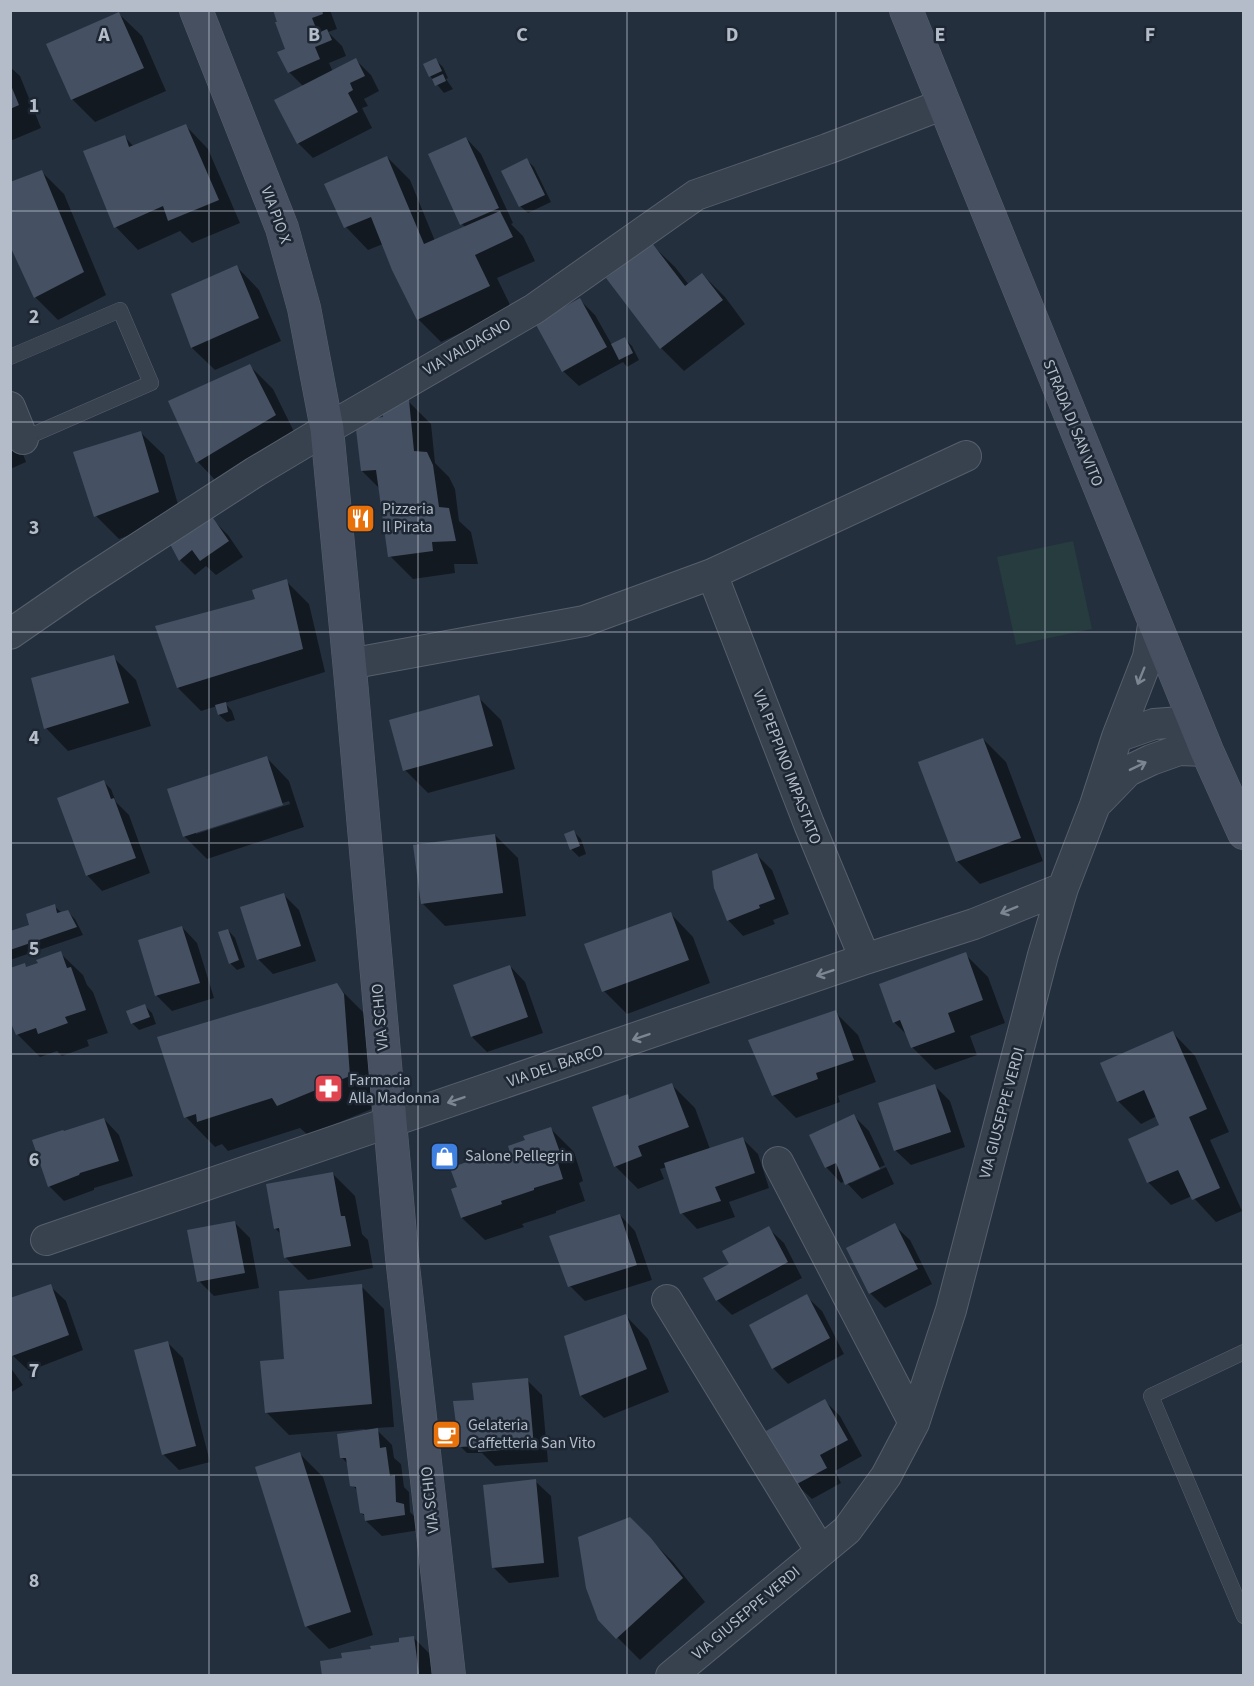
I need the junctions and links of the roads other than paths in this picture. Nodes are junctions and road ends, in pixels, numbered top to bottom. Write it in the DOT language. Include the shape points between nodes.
graph roads {
  1 [pos="196,10"];
  2 [pos="906,10"];
  3 [pos="944,104"];
  4 [pos="10,357"];
  5 [pos="10,407"];
  6 [pos="327,429"];
  7 [pos="23,439"];
  8 [pos="966,456"];
  9 [pos="712,574"];
  10 [pos="1154,619"];
  11 [pos="10,634"];
  12 [pos="349,664"];
  13 [pos="1195,721"];
  14 [pos="1117,737"];
  15 [pos="1207,751"];
  16 [pos="1095,805"];
  17 [pos="1244,834"];
  18 [pos="1064,888"];
  19 [pos="865,959"];
  20 [pos="390,1123"];
  21 [pos="777,1162"];
  22 [pos="46,1240"];
  23 [pos="667,1300"];
  24 [pos="1244,1352"];
  25 [pos="914,1423"];
  26 [pos="820,1550"];
  27 [pos="1244,1616"];
  28 [pos="449,1676"];
  29 [pos="671,1676"];
  1 -- 6 [label="street, VIA PIO X" via="282,228 304,308"];
  2 -- 3 [label="street, STRADA DI SAN VITO"];
  3 -- 6 [label="street, VIA VALDAGNO" via="696,195 534,309"];
  3 -- 10 [label="street, STRADA DI SAN VITO"];
  4 -- 7 [label="lane" via="120,310 151,382"];
  5 -- 7 [label="street"];
  6 -- 11 [label="street, VIA VALDAGNO" via="245,478"];
  6 -- 12 [label="street, VIA SCHIO"];
  8 -- 9 [label="street"];
  9 -- 12 [label="street" via="584,621"];
  9 -- 19 [label="street, VIA PEPPINO IMPASTATO"];
  10 -- 13 [label="street, STRADA DI SAN VITO"];
  10 -- 14 [label="street, VIA GIUSEPPE VERDI, one-way" via="1148,657"];
  12 -- 20 [label="street, VIA SCHIO"];
  13 -- 14 [label="street" via="1154,724"];
  13 -- 15 [label="street, STRADA DI SAN VITO"];
  14 -- 16 [label="street, VIA GIUSEPPE VERDI"];
  16 -- 15 [label="street, VIA GIUSEPPE VERDI, one-way" via="1128,771 1179,750"];
  15 -- 17 [label="street, STRADA DI SAN VITO"];
  16 -- 18 [label="street, VIA GIUSEPPE VERDI"];
  18 -- 19 [label="street, VIA DEL BARCO, one-way" via="974,924"];
  18 -- 25 [label="street, VIA GIUSEPPE VERDI" via="951,1310"];
  19 -- 20 [label="street, VIA DEL BARCO, one-way"];
  20 -- 22 [label="street, VIA DEL BARCO"];
  20 -- 28 [label="street, VIA SCHIO"];
  21 -- 25 [label="street"];
  23 -- 26 [label="street"];
  24 -- 27 [label="lane" via="1151,1396"];
  25 -- 26 [label="street, VIA GIUSEPPE VERDI" via="886,1476 847,1530"];
  26 -- 29 [label="street, VIA GIUSEPPE VERDI"];
}
